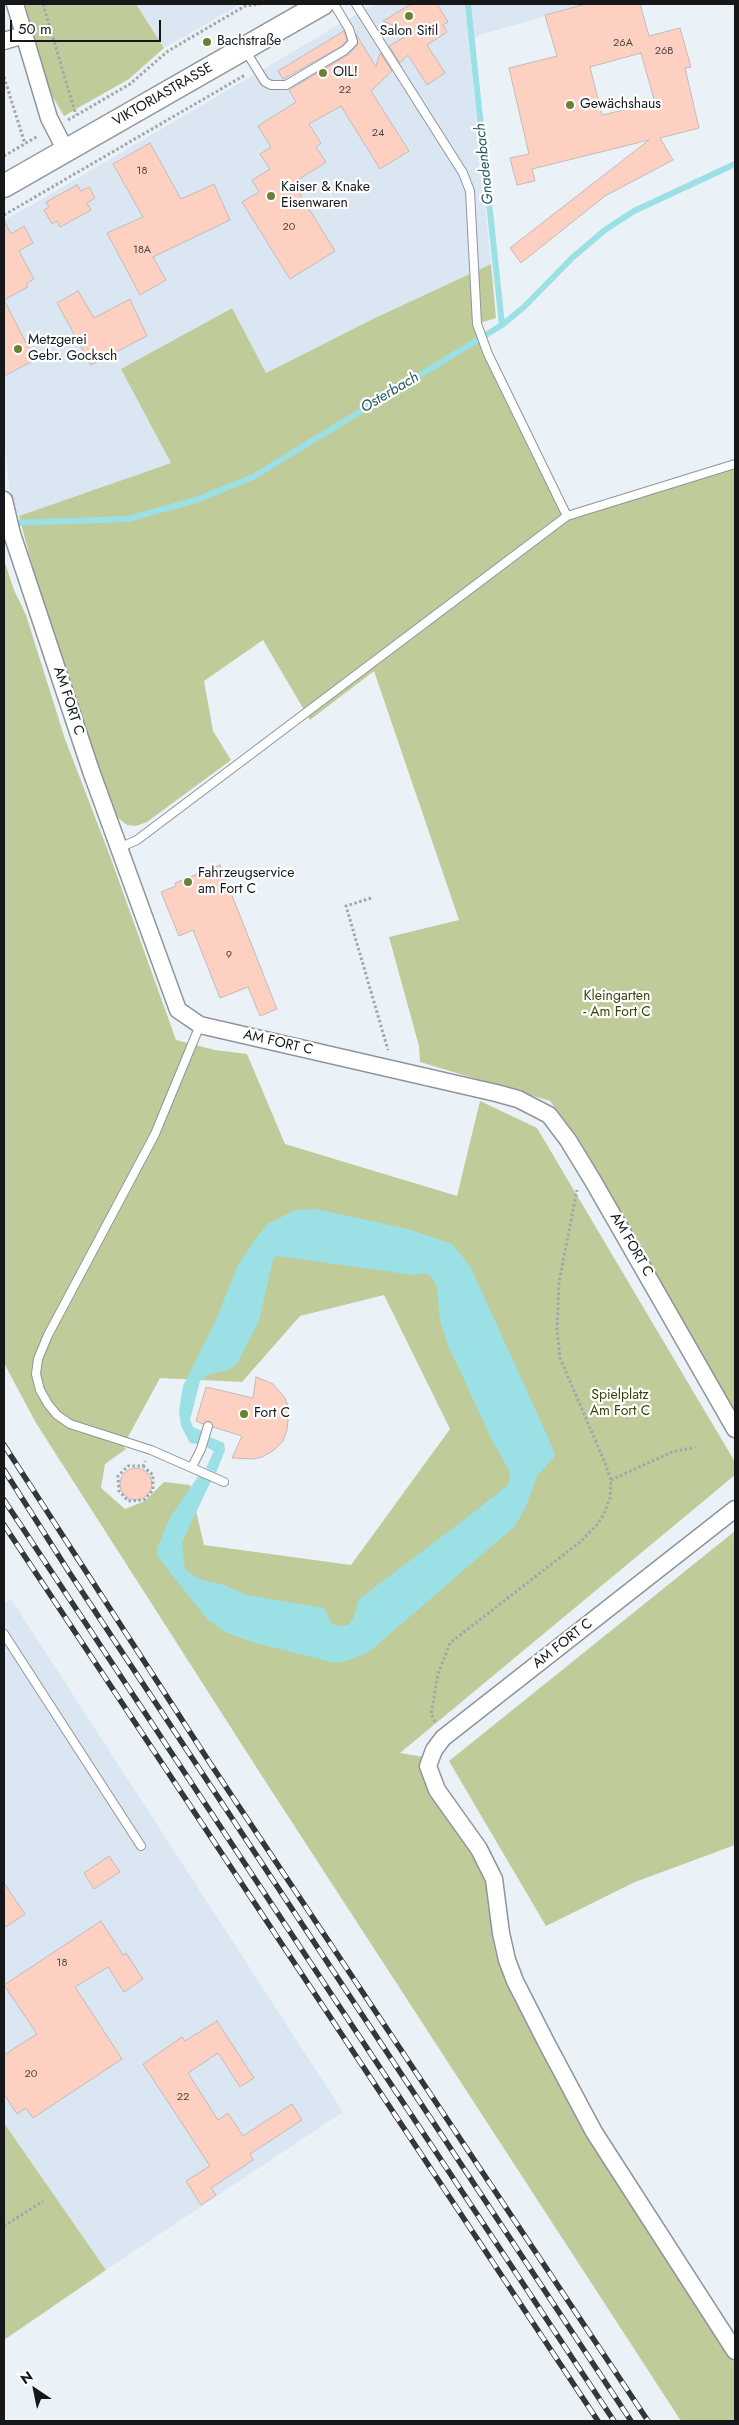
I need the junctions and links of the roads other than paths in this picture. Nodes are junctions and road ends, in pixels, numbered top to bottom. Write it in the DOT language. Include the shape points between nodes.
graph roads {
  1 [pos="15,4"];
  2 [pos="322,4"];
  3 [pos="334,4"];
  4 [pos="356,4"];
  5 [pos="24,35"];
  6 [pos="4,41"];
  7 [pos="244,49"];
  8 [pos="66,151"];
  9 [pos="4,186"];
  10 [pos="735,464"];
  11 [pos="4,500"];
  12 [pos="567,516"];
  13 [pos="119,848"];
  14 [pos="200,1025"];
  15 [pos="208,1426"];
  16 [pos="735,1429"];
  17 [pos="196,1469"];
  18 [pos="224,1482"];
  19 [pos="735,1509"];
  20 [pos="4,1634"];
  21 [pos="141,1846"];
  22 [pos="735,2351"];
  1 -- 5 [label="street"];
  2 -- 7 [label="main road, VIKTORIASTRASSE"];
  3 -- 7 [label="lane" via="354,37 351,46 286,85 266,82"];
  4 -- 12 [label="lane" via="463,173 470,191 477,324 488,354"];
  5 -- 6 [label="street"];
  5 -- 8 [label="street" via="54,128"];
  7 -- 8 [label="main road, VIKTORIASTRASSE"];
  8 -- 9 [label="main road, VIKTORIASTRASSE"];
  10 -- 12 [label="lane"];
  11 -- 13 [label="street, AM FORT C" via="12,534"];
  12 -- 13 [label="lane" via="137,840"];
  13 -- 14 [label="street, AM FORT C" via="178,1010"];
  14 -- 16 [label="street, AM FORT C" via="496,1093 536,1107 548,1115 590,1176"];
  14 -- 17 [label="lane" via="155,1134 48,1335 37,1366 40,1390 57,1416 70,1424 151,1450"];
  15 -- 17 [label="lane"];
  17 -- 18 [label="lane"];
  19 -- 22 [label="street, AM FORT C" via="443,1738 428,1766 437,1790 479,1849 494,1879 504,1949 515,1981 594,2132"];
  20 -- 21 [label="lane"];
}
